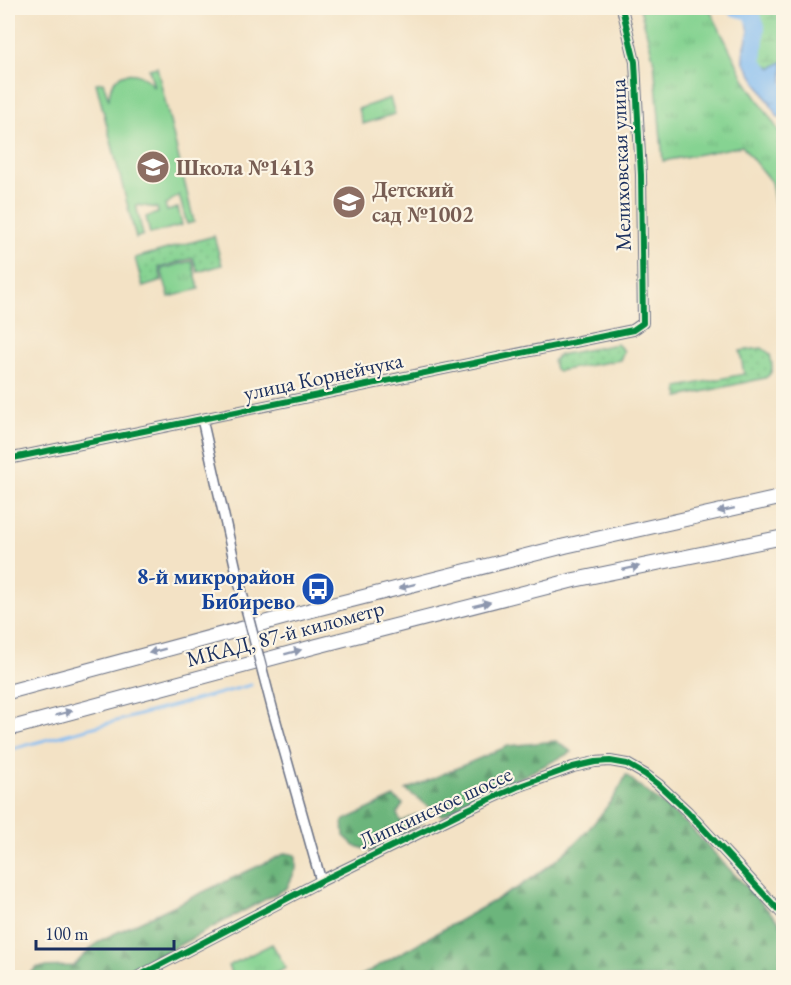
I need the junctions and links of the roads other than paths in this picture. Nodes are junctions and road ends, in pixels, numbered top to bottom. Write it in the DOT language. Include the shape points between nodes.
graph roads {
  1 [pos="622,8"];
  2 [pos="643,323"];
  3 [pos="202,419"];
  4 [pos="8,459"];
  5 [pos="783,497"];
  6 [pos="783,537"];
  7 [pos="8,692"];
  8 [pos="8,729"];
  9 [pos="321,881"];
  10 [pos="783,916"];
  11 [pos="135,978"];
  1 -- 2 [label="street, Мелиховская улица" via="635,62"];
  2 -- 3 [label="street, улица Корнейчука" via="633,330"];
  3 -- 4 [label="street, улица Корнейчука"];
  3 -- 9 [label="street, bridge" via="238,578"];
  5 -- 7 [label="highway, МКАД, 87-й километр, one-way" via="565,546"];
  8 -- 6 [label="highway, МКАД, 87-й километр, one-way" via="574,580"];
  9 -- 10 [label="street, Липкинское шоссе" via="517,787 573,767 610,761 634,767 671,795"];
  9 -- 11 [label="street, Липкинское шоссе"];
}
